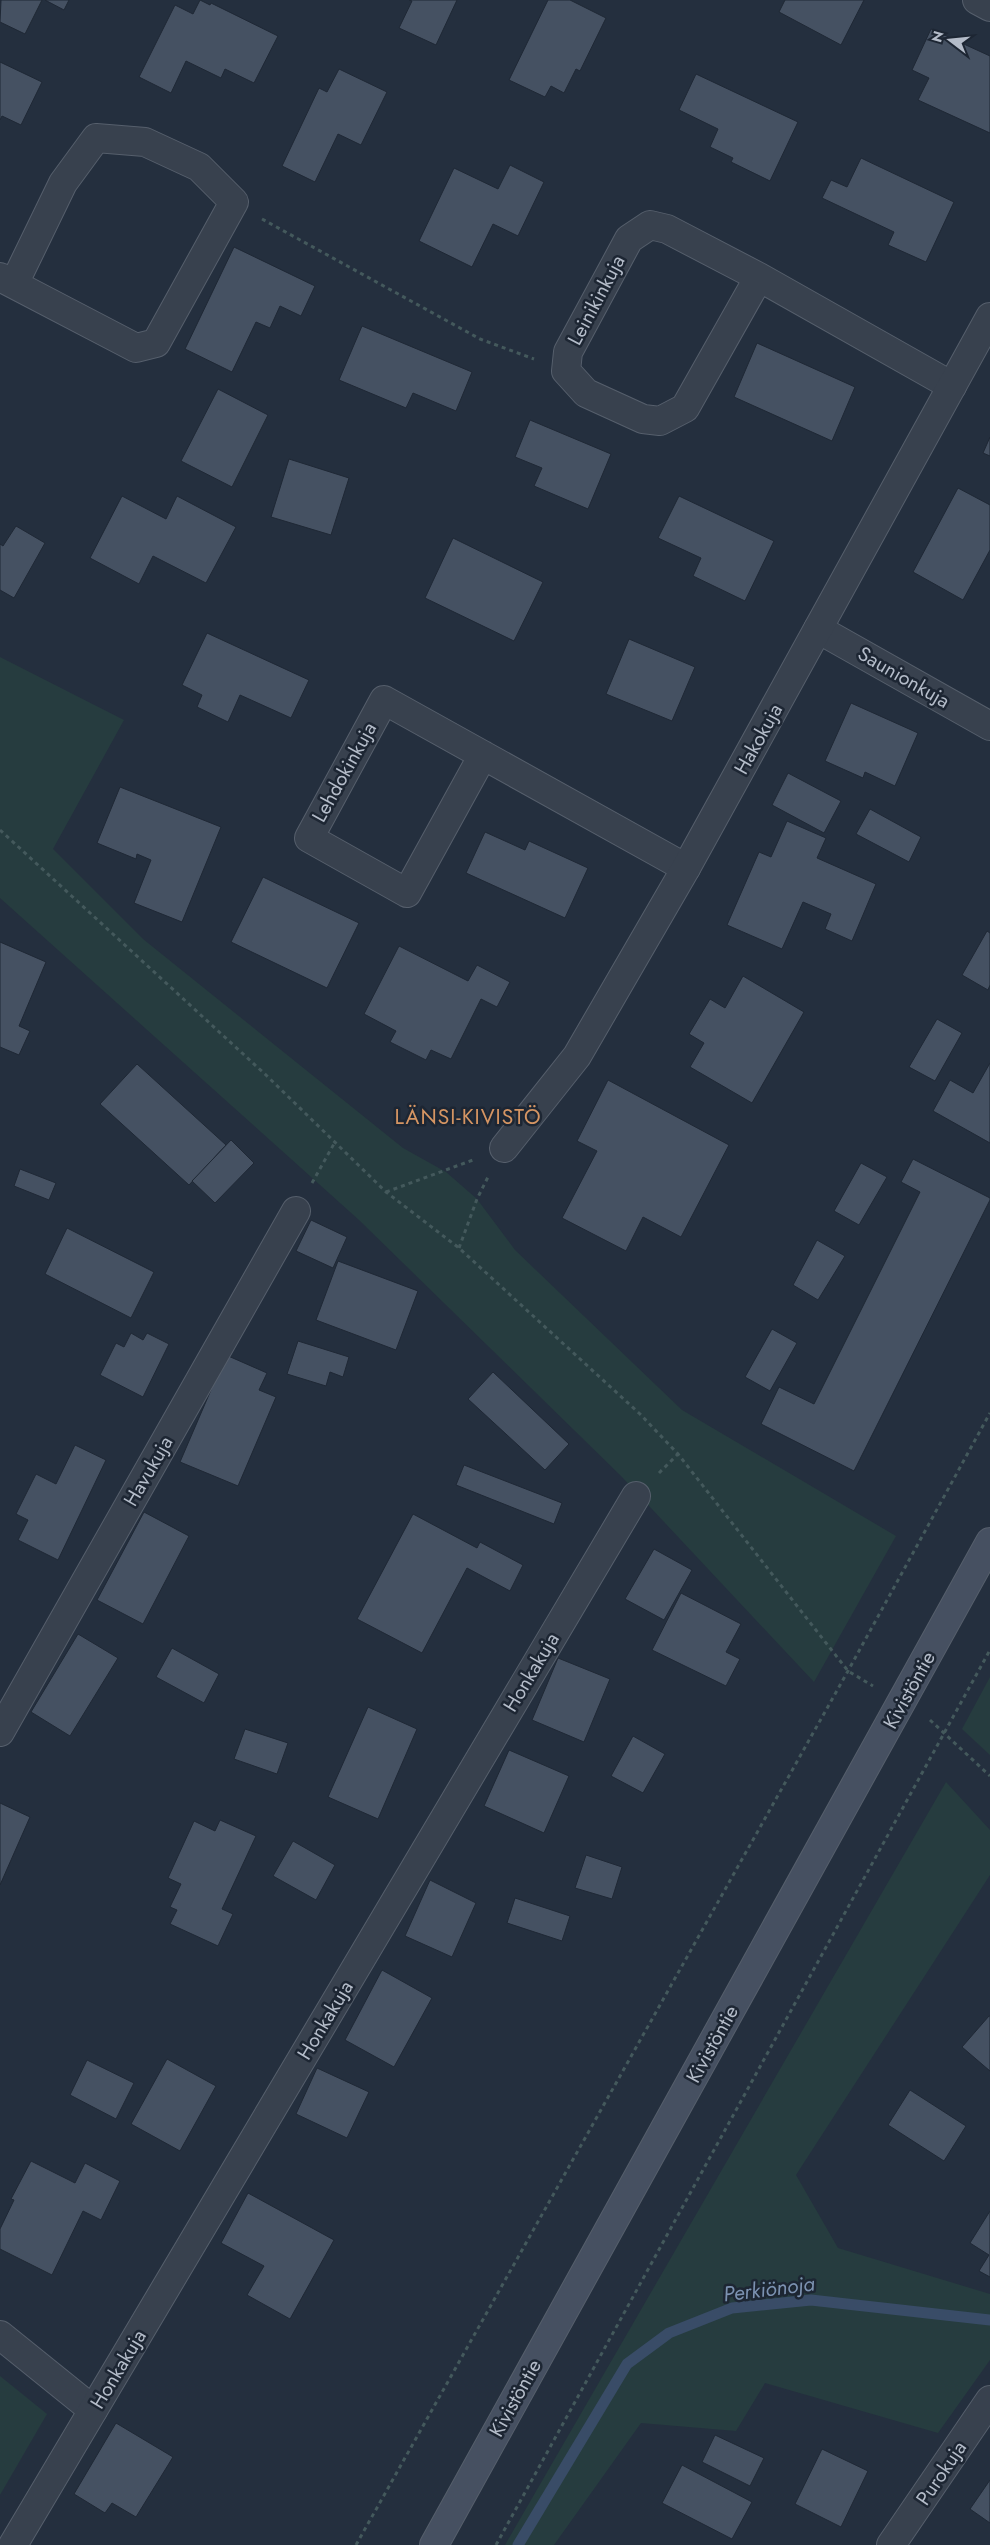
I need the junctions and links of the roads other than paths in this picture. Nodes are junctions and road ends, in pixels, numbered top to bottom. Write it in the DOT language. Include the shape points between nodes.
graph roads {
  1 [pos="977,0"];
  2 [pos="990,8"];
  3 [pos="759,277"];
  4 [pos="7,281"];
  5 [pos="990,317"];
  6 [pos="952,386"];
  7 [pos="818,628"];
  8 [pos="990,726"];
  9 [pos="483,755"];
  10 [pos="686,868"];
  11 [pos="504,1148"];
  12 [pos="296,1211"];
  13 [pos="636,1496"];
  14 [pos="990,1542"];
  15 [pos="0,1732"];
  16 [pos="0,2335"];
  17 [pos="990,2400"];
  18 [pos="93,2410"];
  19 [pos="13,2545"];
  20 [pos="434,2545"];
  21 [pos="891,2545"];
  1 -- 2 [label="street"];
  3 -- 3 [label="street, Leinikinkuja" via="667,229 650,225 629,239 568,352 566,371 586,393 642,419 660,422 685,408"];
  3 -- 6 [label="street, Leinikinkuja"];
  4 -- 4 [label="street" via="136,348 156,343 234,202 199,167 145,142 96,138 63,183"];
  5 -- 6 [label="street, Hakokuja"];
  6 -- 7 [label="street, Hakokuja"];
  7 -- 8 [label="street, Saunionkuja"];
  7 -- 10 [label="street, Hakokuja"];
  9 -- 9 [label="street, Lehdokinkuja" via="384,700 308,838 407,892"];
  9 -- 10 [label="street, Lehdokinkuja"];
  10 -- 11 [label="street, Hakokuja" via="577,1056"];
  12 -- 15 [label="street, Havukuja"];
  13 -- 18 [label="street, Honkakuja"];
  14 -- 20 [label="main road, Kivistöntie"];
  16 -- 18 [label="street"];
  17 -- 21 [label="street, Purokuja"];
  18 -- 19 [label="street, Honkakuja"];
}
